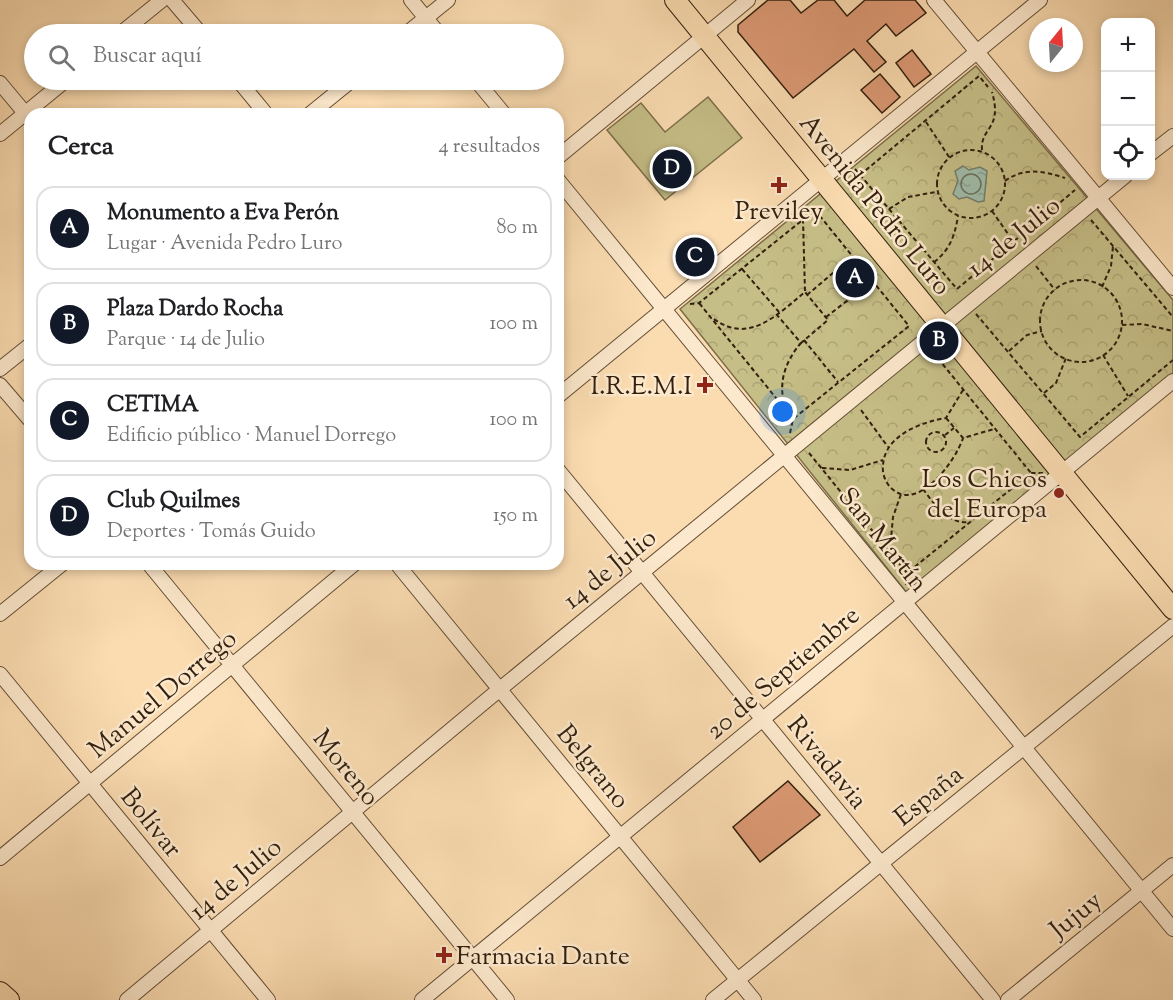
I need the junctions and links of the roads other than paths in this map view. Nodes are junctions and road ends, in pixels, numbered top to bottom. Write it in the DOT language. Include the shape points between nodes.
graph roads {
  1 [pos="162,0"];
  2 [pos="172,0"];
  3 [pos="411,0"];
  4 [pos="448,0"];
  5 [pos="675,0"];
  6 [pos="748,0"];
  7 [pos="934,0"];
  8 [pos="1040,0"];
  9 [pos="426,18"];
  10 [pos="132,24"];
  11 [pos="192,24"];
  12 [pos="418,24"];
  13 [pos="431,24"];
  14 [pos="704,35"];
  15 [pos="976,51"];
  16 [pos="0,82"];
  17 [pos="55,90"];
  18 [pos="246,90"];
  19 [pos="340,90"];
  20 [pos="484,90"];
  21 [pos="36,108"];
  22 [pos="261,108"];
  23 [pos="317,108"];
  24 [pos="499,108"];
  25 [pos="24,111"];
  26 [pos="24,119"];
  27 [pos="0,134"];
  28 [pos="1173,136"];
  29 [pos="1155,150"];
  30 [pos="564,152"];
  31 [pos="821,179"];
  32 [pos="1120,180"];
  33 [pos="564,187"];
  34 [pos="1098,198"];
  35 [pos="1173,288"];
  36 [pos="664,308"];
  37 [pos="942,326"];
  38 [pos="24,350"];
  39 [pos="0,369"];
  40 [pos="1173,381"];
  41 [pos="0,385"];
  42 [pos="564,391"];
  43 [pos="24,413"];
  44 [pos="784,455"];
  45 [pos="1062,473"];
  46 [pos="564,477"];
  47 [pos="55,570"];
  48 [pos="154,570"];
  49 [pos="347,570"];
  50 [pos="402,570"];
  51 [pos="642,572"];
  52 [pos="904,602"];
  53 [pos="1173,609"];
  54 [pos="0,614"];
  55 [pos="1173,626"];
  56 [pos="233,666"];
  57 [pos="0,674"];
  58 [pos="500,689"];
  59 [pos="763,719"];
  60 [pos="1024,748"];
  61 [pos="90,784"];
  62 [pos="352,812"];
  63 [pos="621,837"];
  64 [pos="0,858"];
  65 [pos="881,864"];
  66 [pos="1173,865"];
  67 [pos="1142,891"];
  68 [pos="1173,929"];
  69 [pos="211,931"];
  70 [pos="473,958"];
  71 [pos="737,980"];
  72 [pos="0,992"];
  73 [pos="9,1000"];
  74 [pos="127,1000"];
  75 [pos="268,1000"];
  76 [pos="422,1000"];
  77 [pos="507,1000"];
  78 [pos="713,1000"];
  79 [pos="754,1000"];
  80 [pos="993,1000"];
  81 [pos="1008,1000"];
  1 -- 10 [label="street"];
  2 -- 11 [label="street"];
  3 -- 9 [label="street"];
  4 -- 9 [label="street"];
  5 -- 14 [label="main road, Avenida Pedro Luro"];
  6 -- 14 [label="street"];
  7 -- 15 [label="street"];
  8 -- 15 [label="street"];
  9 -- 12 [label="street"];
  9 -- 13 [label="street"];
  14 -- 30 [label="street"];
  14 -- 31 [label="main road, Avenida Pedro Luro"];
  15 -- 31 [label="street"];
  15 -- 34 [label="street"];
  16 -- 25 [label="street"];
  17 -- 21 [label="street"];
  18 -- 22 [label="street"];
  19 -- 23 [label="street"];
  20 -- 24 [label="street"];
  26 -- 27 [label="street"];
  28 -- 29 [label="street"];
  31 -- 36 [label="street"];
  31 -- 37 [label="main road, Avenida Pedro Luro"];
  32 -- 34 [label="street, 14 de Julio"];
  33 -- 36 [label="street, San Martín"];
  34 -- 35 [label="street"];
  34 -- 37 [label="street, 14 de Julio"];
  36 -- 42 [label="street"];
  36 -- 44 [label="street, San Martín"];
  37 -- 44 [label="street, 14 de Julio"];
  37 -- 45 [label="main road, Avenida Pedro Luro"];
  38 -- 39 [label="street"];
  40 -- 45 [label="street, 20 de Septiembre"];
  41 -- 43 [label="street"];
  44 -- 51 [label="street, 14 de Julio"];
  44 -- 52 [label="street, San Martín"];
  45 -- 52 [label="street, 20 de Septiembre"];
  45 -- 53 [label="main road, Avenida Pedro Luro"];
  46 -- 51 [label="street, Rivadavia"];
  47 -- 54 [label="street"];
  48 -- 56 [label="street, Moreno"];
  49 -- 56 [label="street, Manuel Dorrego"];
  50 -- 58 [label="street, Belgrano"];
  51 -- 58 [label="street, 14 de Julio"];
  51 -- 59 [label="street, Rivadavia"];
  52 -- 59 [label="street, 20 de Septiembre"];
  52 -- 60 [label="street, San Martín"];
  55 -- 60 [label="street, España"];
  56 -- 61 [label="street, Manuel Dorrego"];
  56 -- 62 [label="street, Moreno"];
  57 -- 61 [label="street, Bolívar"];
  58 -- 62 [label="street, 14 de Julio"];
  58 -- 63 [label="street, Belgrano"];
  59 -- 63 [label="street, 20 de Septiembre"];
  59 -- 65 [label="street, Rivadavia"];
  60 -- 65 [label="street, España"];
  60 -- 67 [label="street, San Martín"];
  61 -- 64 [label="street, Manuel Dorrego"];
  61 -- 69 [label="street, Bolívar"];
  62 -- 69 [label="street, 14 de Julio"];
  62 -- 70 [label="street, Moreno"];
  63 -- 70 [label="street, 20 de Septiembre"];
  63 -- 71 [label="street, Belgrano"];
  65 -- 71 [label="street, España"];
  65 -- 80 [label="street, Rivadavia"];
  66 -- 67 [label="street, Jujuy"];
  67 -- 68 [label="street, San Martín"];
  67 -- 81 [label="street, Jujuy"];
  69 -- 74 [label="street, 14 de Julio"];
  69 -- 75 [label="street, Bolívar"];
  70 -- 76 [label="street, 20 de Septiembre"];
  70 -- 77 [label="street, Moreno"];
  71 -- 78 [label="street, España"];
  71 -- 79 [label="street, Belgrano"];
  72 -- 73 [label="main road"];
}
